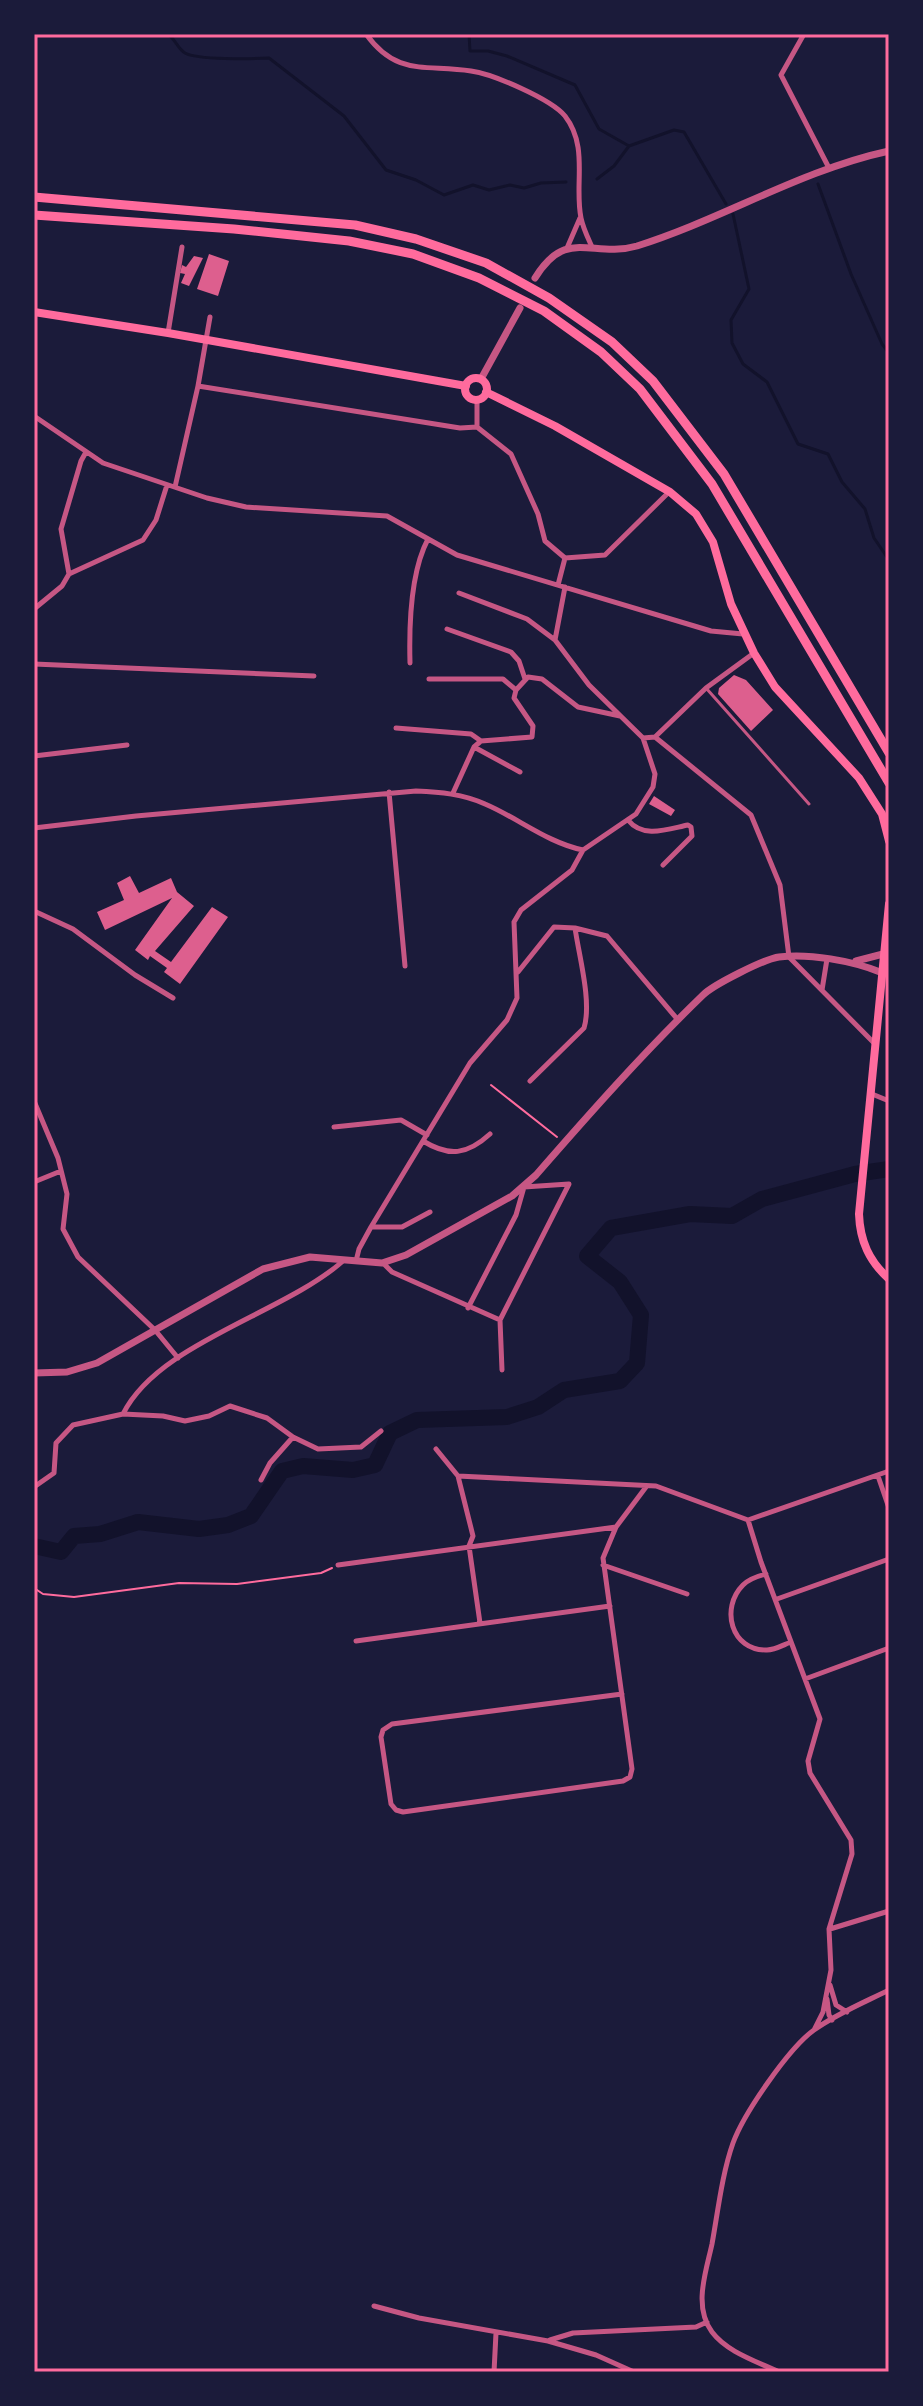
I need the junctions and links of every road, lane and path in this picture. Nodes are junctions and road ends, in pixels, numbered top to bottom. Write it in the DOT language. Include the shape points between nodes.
graph roads {
  1 [pos="366,34"];
  2 [pos="804,34"];
  3 [pos="889,151"];
  4 [pos="829,168"];
  5 [pos="34,198"];
  6 [pos="34,215"];
  7 [pos="581,217"];
  8 [pos="182,247"];
  9 [pos="592,247"];
  10 [pos="567,248"];
  11 [pos="535,278"];
  12 [pos="520,308"];
  13 [pos="34,312"];
  14 [pos="210,317"];
  15 [pos="168,333"];
  16 [pos="207,340"];
  17 [pos="481,379"];
  18 [pos="198,386"];
  19 [pos="466,386"];
  20 [pos="486,392"];
  21 [pos="477,400"];
  22 [pos="34,416"];
  23 [pos="477,427"];
  24 [pos="86,452"];
  25 [pos="167,485"];
  26 [pos="175,487"];
  27 [pos="670,492"];
  28 [pos="428,539"];
  29 [pos="565,558"];
  30 [pos="69,574"];
  31 [pos="558,585"];
  32 [pos="565,587"];
  33 [pos="459,593"];
  34 [pos="34,609"];
  35 [pos="447,629"];
  36 [pos="741,630"];
  37 [pos="555,640"];
  38 [pos="754,653"];
  39 [pos="410,663"];
  40 [pos="34,664"];
  41 [pos="314,676"];
  42 [pos="429,679"];
  43 [pos="525,680"];
  44 [pos="706,688"];
  45 [pos="516,690"];
  46 [pos="622,716"];
  47 [pos="396,728"];
  48 [pos="655,737"];
  49 [pos="643,738"];
  50 [pos="481,741"];
  51 [pos="127,745"];
  52 [pos="474,747"];
  53 [pos="889,753"];
  54 [pos="34,756"];
  55 [pos="520,772"];
  56 [pos="889,783"];
  57 [pos="389,792"];
  58 [pos="453,793"];
  59 [pos="809,804"];
  60 [pos="628,820"];
  61 [pos="34,828"];
  62 [pos="889,841"];
  63 [pos="583,850"];
  64 [pos="663,865"];
  65 [pos="889,904"];
  66 [pos="34,911"];
  67 [pos="575,928"];
  68 [pos="883,954"];
  69 [pos="789,957"];
  70 [pos="827,959"];
  71 [pos="853,961"];
  72 [pos="405,966"];
  73 [pos="880,972"];
  74 [pos="517,973"];
  75 [pos="822,990"];
  76 [pos="173,998"];
  77 [pos="679,1020"];
  78 [pos="876,1045"];
  79 [pos="530,1081"];
  80 [pos="491,1085"];
  81 [pos="871,1093"];
  82 [pos="34,1101"];
  83 [pos="889,1101"];
  84 [pos="334,1127"];
  85 [pos="490,1134"];
  86 [pos="427,1135"];
  87 [pos="423,1141"];
  88 [pos="564,1143"];
  89 [pos="61,1171"];
  90 [pos="34,1182"];
  91 [pos="524,1187"];
  92 [pos="430,1212"];
  93 [pos="371,1227"];
  94 [pos="345,1259"];
  95 [pos="356,1261"];
  96 [pos="382,1263"];
  97 [pos="889,1279"];
  98 [pos="468,1308"];
  99 [pos="500,1320"];
  100 [pos="155,1330"];
  101 [pos="178,1358"];
  102 [pos="502,1370"];
  103 [pos="34,1373"];
  104 [pos="123,1414"];
  105 [pos="381,1431"];
  106 [pos="293,1437"];
  107 [pos="436,1449"];
  108 [pos="889,1471"];
  109 [pos="458,1476"];
  110 [pos="878,1476"];
  111 [pos="261,1480"];
  112 [pos="34,1487"];
  113 [pos="646,1487"];
  114 [pos="889,1508"];
  115 [pos="748,1520"];
  116 [pos="616,1527"];
  117 [pos="469,1546"];
  118 [pos="889,1559"];
  119 [pos="338,1565"];
  120 [pos="603,1565"];
  121 [pos="766,1574"];
  122 [pos="34,1588"];
  123 [pos="687,1594"];
  124 [pos="777,1599"];
  125 [pos="610,1606"];
  126 [pos="480,1623"];
  127 [pos="356,1641"];
  128 [pos="791,1642"];
  129 [pos="889,1648"];
  130 [pos="805,1679"];
  131 [pos="622,1694"];
  132 [pos="889,1911"];
  133 [pos="829,1929"];
  134 [pos="828,1983"];
  135 [pos="889,1990"];
  136 [pos="847,2012"];
  137 [pos="833,2020"];
  138 [pos="814,2030"];
  139 [pos="374,2306"];
  140 [pos="707,2322"];
  141 [pos="496,2333"];
  142 [pos="548,2341"];
  143 [pos="494,2372"];
  144 [pos="634,2372"];
  145 [pos="779,2372"];
  1 -- 7 [label="street" via="377,49 405,66 474,71 541,97 564,115 580,154"];
  2 -- 4 [label="street" via="781,75"];
  3 -- 4 [label="street"];
  4 -- 9 [label="street" via="672,235 624,250"];
  5 -- 53 [label="highway" via="355,225 486,263 549,298 612,342 653,381 724,474"];
  6 -- 56 [label="highway" via="349,241 413,254 479,278 544,311 601,352 640,389 696,461"];
  7 -- 9 [label="street"];
  7 -- 10 [label="street"];
  8 -- 15 [label="street"];
  9 -- 10 [label="street"];
  10 -- 11 [label="street" via="554,253"];
  12 -- 17 [label="street"];
  13 -- 15 [label="main road"];
  14 -- 16 [label="street"];
  15 -- 16 [label="main road"];
  16 -- 18 [label="street"];
  16 -- 19 [label="main road"];
  17 -- 19 [label="main road"];
  17 -- 20 [label="main road"];
  18 -- 23 [label="street"];
  18 -- 26 [label="street"];
  19 -- 21 [label="main road" via="468,396"];
  20 -- 21 [label="main road"];
  20 -- 27 [label="main road"];
  21 -- 23 [label="street"];
  22 -- 24 [label="street"];
  23 -- 29 [label="street" via="511,454 545,541"];
  24 -- 25 [label="street" via="112,467"];
  24 -- 30 [label="street" via="61,529"];
  25 -- 26 [label="street"];
  25 -- 30 [label="street" via="143,540"];
  26 -- 28 [label="street" via="246,507 387,516"];
  27 -- 29 [label="street" via="605,555"];
  27 -- 36 [label="main road" via="696,514 713,542"];
  28 -- 31 [label="street" via="457,555"];
  28 -- 39 [label="street" via="410,620"];
  29 -- 31 [label="street"];
  30 -- 34 [label="street"];
  31 -- 32 [label="street"];
  32 -- 36 [label="street" via="711,631"];
  32 -- 37 [label="street"];
  33 -- 37 [label="street" via="523,617"];
  35 -- 43 [label="street" via="511,652"];
  36 -- 38 [label="main road"];
  37 -- 46 [label="street" via="589,685"];
  38 -- 44 [label="street"];
  38 -- 62 [label="main road" via="775,687 859,778 882,814"];
  40 -- 41 [label="street"];
  42 -- 45 [label="street" via="503,679"];
  43 -- 45 [label="street"];
  43 -- 46 [label="street" via="537,676 578,707"];
  44 -- 48 [label="street"];
  44 -- 59 [label="lane"];
  45 -- 50 [label="street" via="515,701 533,726 532,737"];
  46 -- 49 [label="street"];
  47 -- 50 [label="street" via="471,734"];
  48 -- 49 [label="street"];
  48 -- 69 [label="street" via="751,815 780,885"];
  49 -- 60 [label="street" via="655,774 653,787"];
  50 -- 52 [label="street"];
  51 -- 54 [label="street"];
  52 -- 55 [label="street"];
  52 -- 58 [label="street"];
  57 -- 58 [label="street"];
  57 -- 61 [label="street"];
  57 -- 72 [label="street"];
  58 -- 63 [label="street"];
  60 -- 63 [label="street"];
  60 -- 64 [label="street" via="642,830 691,827 692,836"];
  63 -- 74 [label="street" via="572,870 521,910 514,922"];
  65 -- 68 [label="main road"];
  66 -- 76 [label="street" via="73,929"];
  67 -- 74 [label="street" via="554,927"];
  67 -- 77 [label="street" via="607,936"];
  67 -- 79 [label="street" via="586,1023"];
  68 -- 71 [label="street"];
  68 -- 73 [label="main road"];
  69 -- 70 [label="street"];
  69 -- 75 [label="street"];
  69 -- 77 [label="street" via="761,963 705,993"];
  70 -- 71 [label="street"];
  70 -- 75 [label="street"];
  71 -- 73 [label="street"];
  73 -- 78 [label="main road"];
  74 -- 86 [label="street" via="517,998 507,1020 470,1063"];
  75 -- 78 [label="street"];
  77 -- 88 [label="street"];
  78 -- 81 [label="main road"];
  80 -- 88 [label="path"];
  81 -- 83 [label="street"];
  81 -- 97 [label="main road" via="860,1196 862,1240"];
  82 -- 89 [label="street"];
  84 -- 86 [label="street" via="401,1120"];
  85 -- 87 [label="street" via="453,1153"];
  86 -- 87 [label="street"];
  87 -- 93 [label="street"];
  88 -- 91 [label="street"];
  89 -- 90 [label="street"];
  89 -- 100 [label="street" via="67,1194 63,1229 78,1257"];
  91 -- 96 [label="street" via="406,1255"];
  91 -- 98 [label="street" via="516,1215"];
  91 -- 99 [label="street" via="569,1184"];
  92 -- 93 [label="street" via="402,1227"];
  93 -- 95 [label="street"];
  94 -- 95 [label="street"];
  94 -- 100 [label="street" via="310,1257 263,1269"];
  94 -- 101 [label="street" via="308,1288"];
  95 -- 96 [label="street"];
  96 -- 98 [label="street"];
  98 -- 99 [label="street"];
  99 -- 102 [label="street"];
  100 -- 101 [label="street"];
  100 -- 103 [label="street" via="97,1363 67,1372"];
  101 -- 104 [label="street"];
  104 -- 106 [label="street" via="185,1421 230,1406 267,1418"];
  104 -- 112 [label="street" via="73,1425 56,1443 54,1473"];
  105 -- 106 [label="street" via="361,1447 318,1449"];
  106 -- 111 [label="street"];
  107 -- 109 [label="street"];
  108 -- 110 [label="street"];
  109 -- 113 [label="street"];
  109 -- 117 [label="street" via="473,1536"];
  110 -- 114 [label="street"];
  110 -- 115 [label="street"];
  113 -- 115 [label="street" via="656,1486"];
  113 -- 116 [label="street"];
  115 -- 121 [label="street"];
  116 -- 117 [label="street"];
  116 -- 120 [label="street"];
  117 -- 119 [label="street"];
  117 -- 126 [label="street"];
  118 -- 124 [label="street"];
  119 -- 122 [label="path" via="321,1573 237,1584 179,1583 74,1597"];
  120 -- 123 [label="street"];
  120 -- 125 [label="street"];
  121 -- 124 [label="street"];
  121 -- 128 [label="street" via="749,1580 735,1595 731,1624 744,1643 758,1649"];
  124 -- 128 [label="street"];
  125 -- 126 [label="street"];
  125 -- 131 [label="street"];
  126 -- 127 [label="street"];
  128 -- 130 [label="street"];
  129 -- 130 [label="street"];
  130 -- 133 [label="street" via="820,1719 808,1761 810,1773 851,1840 849,1865"];
  131 -- 131 [label="street" via="392,1724 381,1737 391,1804 403,1812 623,1781 632,1769"];
  132 -- 133 [label="street"];
  133 -- 134 [label="street"];
  134 -- 136 [label="street" via="836,2005"];
  134 -- 137 [label="street"];
  134 -- 138 [label="street"];
  135 -- 136 [label="street"];
  136 -- 137 [label="street"];
  137 -- 138 [label="street"];
  138 -- 140 [label="street" via="760,2094 732,2145 704,2277 701,2301"];
  139 -- 141 [label="street"];
  140 -- 142 [label="street" via="696,2327 573,2333"];
  140 -- 145 [label="street" via="727,2347"];
  141 -- 142 [label="street"];
  141 -- 143 [label="street"];
  142 -- 144 [label="street"];
}
